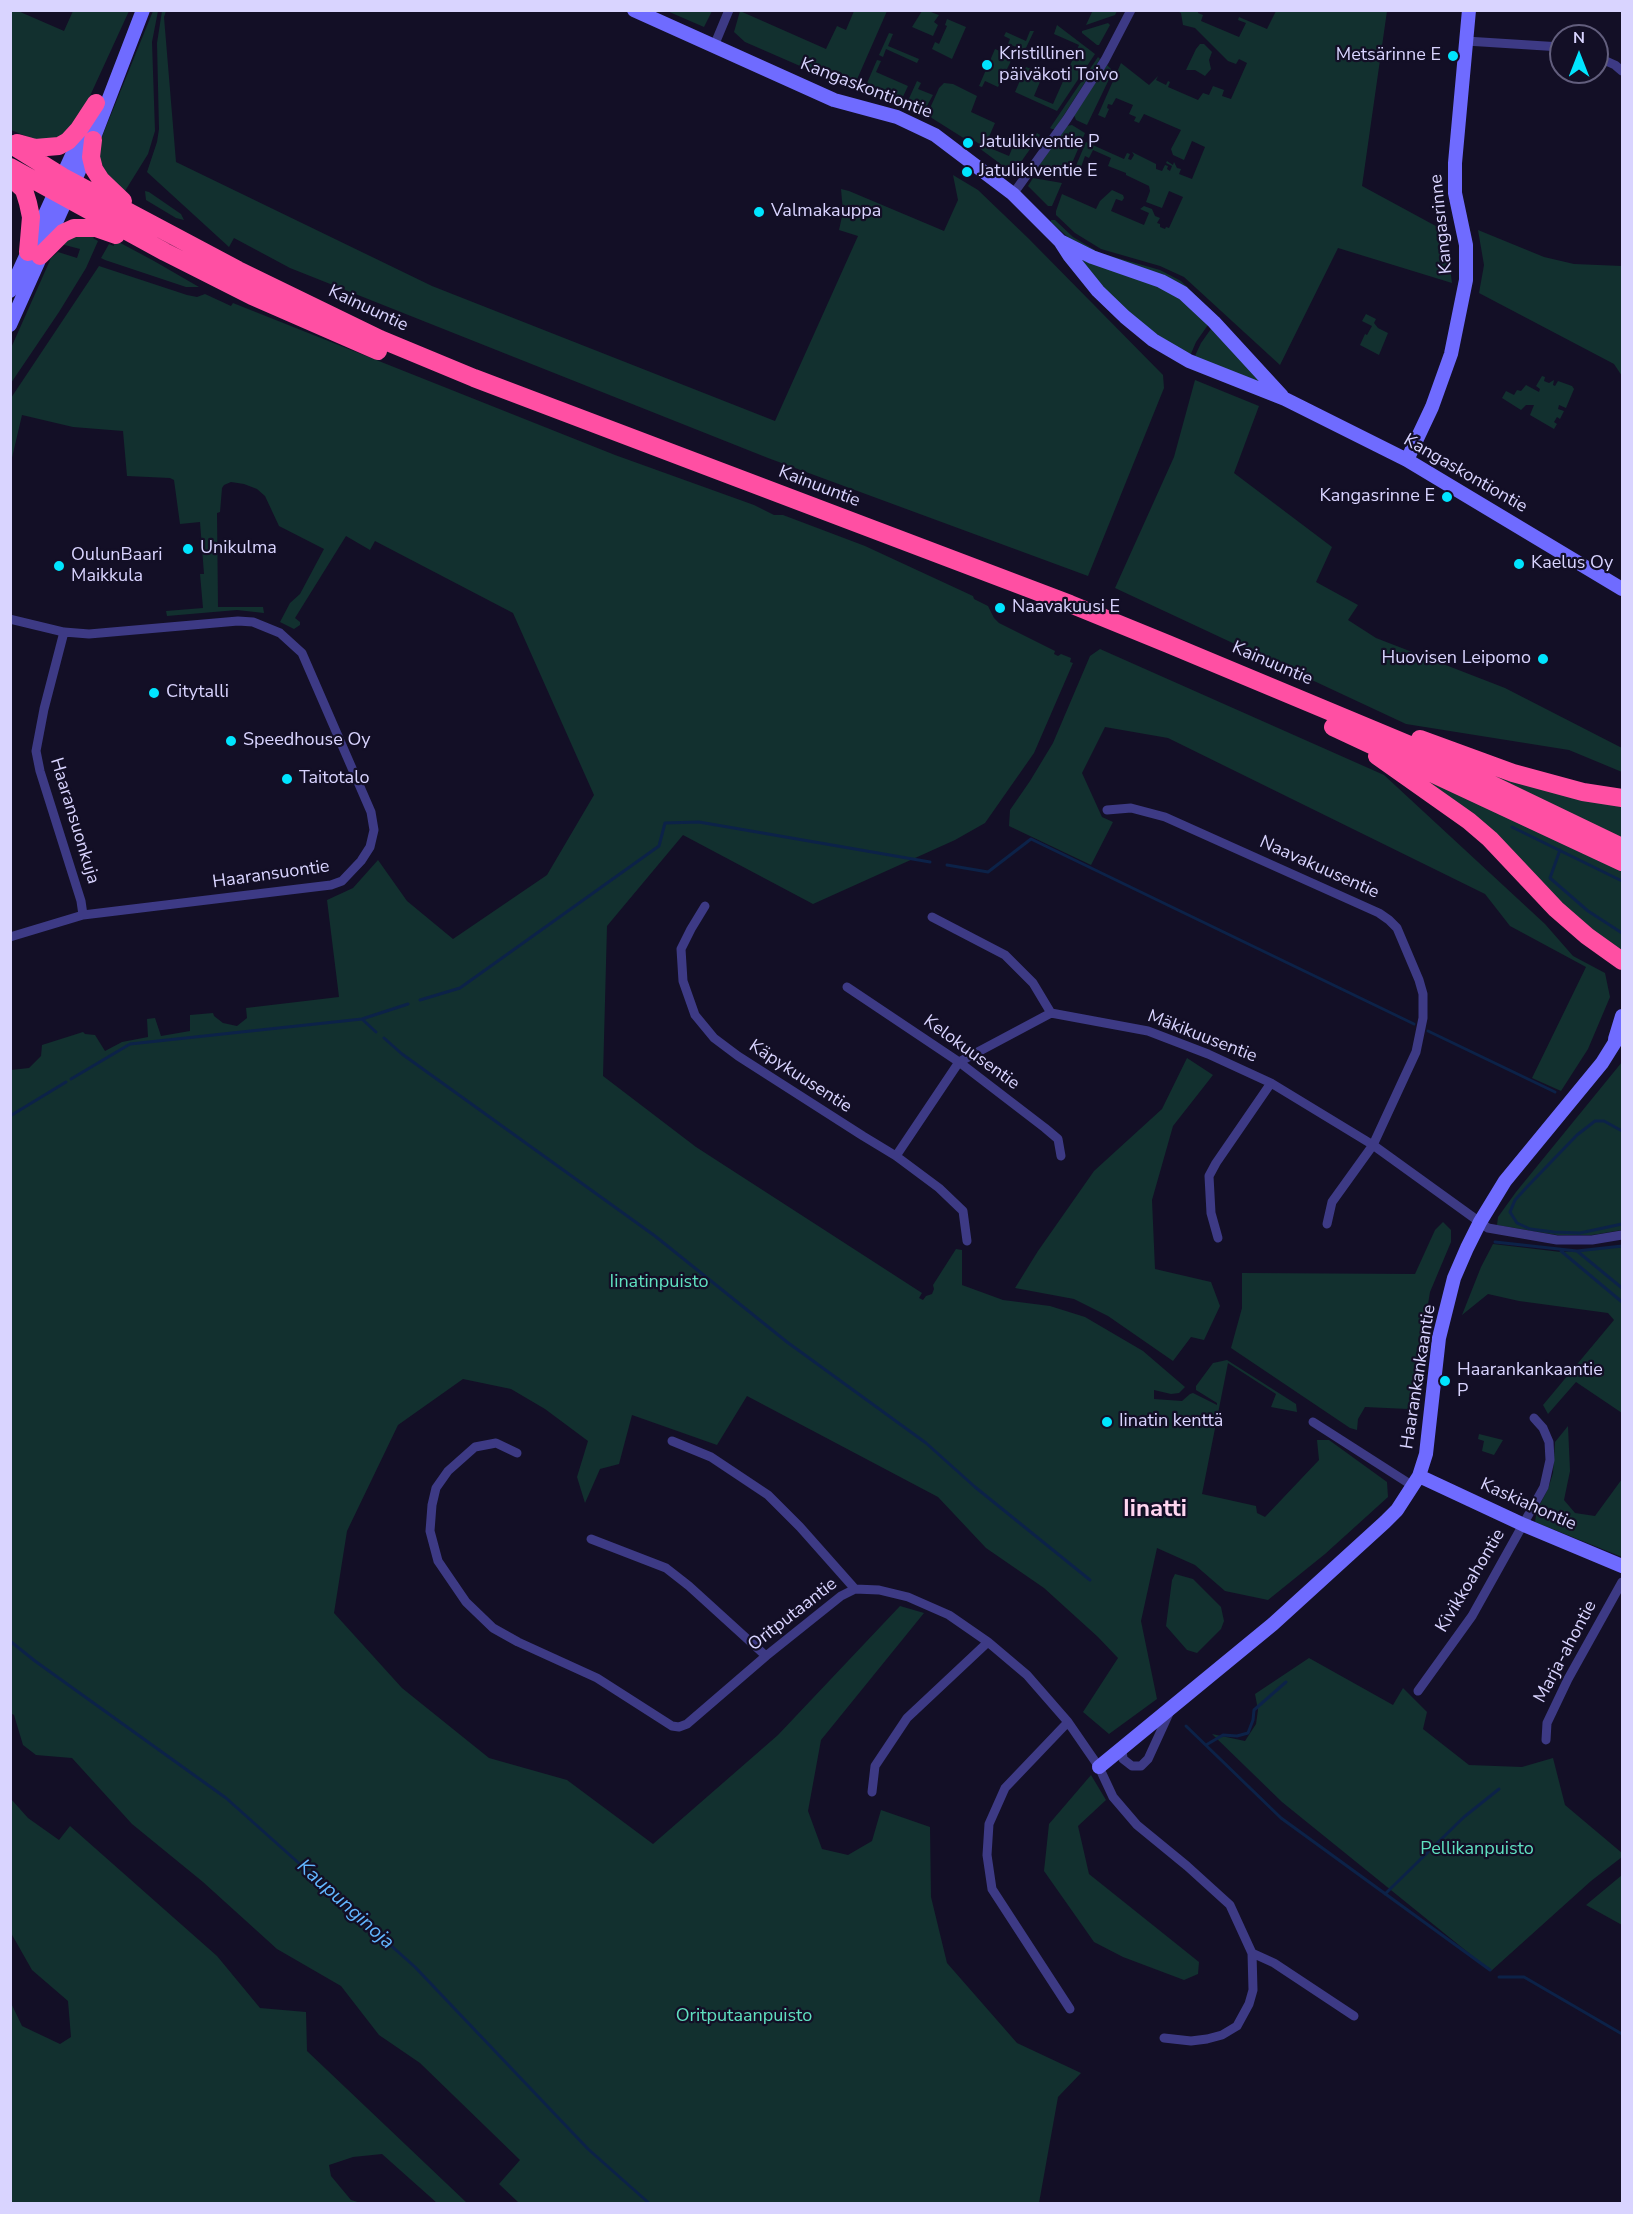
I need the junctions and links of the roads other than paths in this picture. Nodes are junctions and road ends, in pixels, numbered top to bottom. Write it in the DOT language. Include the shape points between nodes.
graph roads {
  1 [pos="143,10"];
  2 [pos="634,10"];
  3 [pos="729,10"];
  4 [pos="1131,10"];
  5 [pos="1469,10"];
  6 [pos="1466,41"];
  7 [pos="714,46"];
  8 [pos="1549,46"];
  9 [pos="1609,62"];
  10 [pos="1623,72"];
  11 [pos="117,76"];
  12 [pos="96,103"];
  13 [pos="93,140"];
  14 [pos="10,142"];
  15 [pos="10,167"];
  16 [pos="10,177"];
  17 [pos="65,187"];
  18 [pos="1013,194"];
  19 [pos="144,220"];
  20 [pos="1060,241"];
  21 [pos="165,252"];
  22 [pos="34,254"];
  23 [pos="10,291"];
  24 [pos="10,325"];
  25 [pos="1285,399"];
  26 [pos="1407,460"];
  27 [pos="1623,589"];
  28 [pos="10,619"];
  29 [pos="64,632"];
  30 [pos="1338,723"];
  31 [pos="1623,798"];
  32 [pos="1107,810"];
  33 [pos="1623,847"];
  34 [pos="1623,862"];
  35 [pos="705,906"];
  36 [pos="83,915"];
  37 [pos="932,917"];
  38 [pos="10,937"];
  39 [pos="1623,961"];
  40 [pos="847,987"];
  41 [pos="1051,1013"];
  42 [pos="1623,1016"];
  43 [pos="1623,1031"];
  44 [pos="1614,1044"];
  45 [pos="959,1062"];
  46 [pos="1271,1083"];
  47 [pos="1373,1145"];
  48 [pos="896,1156"];
  49 [pos="1061,1156"];
  50 [pos="1480,1222"];
  51 [pos="1327,1224"];
  52 [pos="1623,1235"];
  53 [pos="1218,1238"];
  54 [pos="967,1241"];
  55 [pos="1534,1418"];
  56 [pos="1313,1422"];
  57 [pos="672,1440"];
  58 [pos="517,1453"];
  59 [pos="1416,1481"];
  60 [pos="1524,1525"];
  61 [pos="591,1539"];
  62 [pos="1623,1566"];
  63 [pos="1623,1582"];
  64 [pos="855,1589"];
  65 [pos="988,1642"];
  66 [pos="766,1656"];
  67 [pos="1418,1692"];
  68 [pos="1170,1710"];
  69 [pos="1068,1722"];
  70 [pos="1546,1740"];
  71 [pos="1122,1749"];
  72 [pos="1099,1767"];
  73 [pos="872,1792"];
  74 [pos="1252,1953"];
  75 [pos="1070,2009"];
  76 [pos="1354,2016"];
  77 [pos="1164,2038"];
  1 -- 11 [label="street"];
  2 -- 7 [label="street, Kangaskontiontie"];
  3 -- 7 [label="street"];
  4 -- 18 [label="street" via="1105,60"];
  5 -- 6 [label="street, Kangasrinne"];
  6 -- 8 [label="street"];
  6 -- 26 [label="street, Kangasrinne" via="1455,163 1455,193 1466,245 1466,280 1451,354"];
  7 -- 18 [label="street, Kangaskontiontie" via="834,100 897,117 935,135"];
  9 -- 10 [label="street"];
  11 -- 12 [label="street"];
  11 -- 13 [label="street"];
  12 -- 14 [label="highway" via="79,129 59,146 35,148"];
  12 -- 17 [label="street"];
  13 -- 17 [label="street"];
  13 -- 19 [label="highway" via="91,158 98,175"];
  14 -- 17 [label="highway, Kainuuntie"];
  15 -- 17 [label="highway, Kainuuntie"];
  16 -- 22 [label="highway" via="24,190"];
  17 -- 19 [label="highway, Kainuuntie"];
  17 -- 21 [label="highway, Kainuuntie"];
  17 -- 22 [label="street"];
  18 -- 20 [label="street, Kangaskontiontie"];
  19 -- 30 [label="highway, Kainuuntie" via="238,270 474,378 1070,604"];
  20 -- 25 [label="street, Kangaskontiontie" via="1183,293"];
  20 -- 25 [label="street, Kangaskontiontie" via="1098,291 1153,340 1189,361"];
  21 -- 22 [label="highway" via="81,226 63,233"];
  21 -- 30 [label="highway, Kainuuntie" via="252,296 473,390 1069,616"];
  22 -- 23 [label="street"];
  22 -- 24 [label="street"];
  25 -- 26 [label="street, Kangaskontiontie"];
  26 -- 27 [label="street, Kangaskontiontie"];
  28 -- 29 [label="street, Haaransuontie"];
  29 -- 36 [label="street, Haaransuonkuja" via="36,751"];
  29 -- 36 [label="street, Haaransuontie" via="89,634 238,621 253,622 279,633 302,652 371,812 374,830 361,861 342,881 331,885"];
  30 -- 31 [label="highway" via="1397,730 1513,773 1583,792"];
  30 -- 33 [label="highway, Kainuuntie" via="1410,745"];
  30 -- 34 [label="highway, Kainuuntie"];
  30 -- 39 [label="highway" via="1469,821 1557,909"];
  32 -- 47 [label="street, Naavakuusentie" via="1131,808 1165,817 1379,913 1396,928 1423,993 1423,1018 1416,1052"];
  35 -- 48 [label="street, Käpykuusentie" via="681,949 684,981 695,1015 714,1038 738,1056"];
  36 -- 38 [label="street, Haaransuontie"];
  37 -- 41 [label="street" via="1005,955 1032,983"];
  40 -- 45 [label="street, Kelokuusentie"];
  41 -- 45 [label="street"];
  41 -- 46 [label="street, Mäkikuusentie" via="1148,1031 1208,1053"];
  42 -- 44 [label="street, Haarankankaantie"];
  43 -- 44 [label="street, Haarankankaantie"];
  44 -- 50 [label="street, Haarankankaantie" via="1505,1181"];
  45 -- 48 [label="street"];
  45 -- 49 [label="street, Kelokuusentie" via="1058,1139"];
  46 -- 47 [label="street, Mäkikuusentie"];
  46 -- 53 [label="street" via="1209,1176 1211,1213"];
  47 -- 50 [label="street, Mäkikuusentie"];
  47 -- 51 [label="street, Naavakuusentie" via="1332,1202"];
  48 -- 54 [label="street, Käpykuusentie" via="963,1210"];
  50 -- 52 [label="street, Mäkikuusentie" via="1488,1228 1557,1240"];
  50 -- 59 [label="street, Haarankankaantie" via="1454,1278 1439,1338 1426,1454"];
  55 -- 60 [label="street, Kivikkoahontie" via="1548,1436 1550,1460 1544,1487"];
  56 -- 59 [label="street, Kaskiahontie"];
  57 -- 64 [label="street" via="711,1457 768,1496"];
  58 -- 66 [label="street, Oritputaantie" via="496,1443 475,1447 448,1471 436,1488 432,1505 430,1531 438,1561 460,1595 493,1628 597,1678 679,1727 687,1725"];
  59 -- 60 [label="street, Kaskiahontie"];
  59 -- 68 [label="street, Haarankankaantie" via="1385,1522 1273,1624"];
  60 -- 62 [label="street, Kaskiahontie"];
  60 -- 67 [label="street, Kivikkoahontie" via="1458,1638"];
  61 -- 66 [label="street" via="666,1568"];
  63 -- 70 [label="street, Marja-ahontie" via="1568,1679 1547,1723"];
  64 -- 65 [label="street, Oritputaantie" via="908,1597 949,1615"];
  64 -- 66 [label="street, Oritputaantie"];
  65 -- 69 [label="street, Oritputaantie" via="1028,1676"];
  65 -- 73 [label="street" via="907,1718 875,1766"];
  68 -- 71 [label="street, Haarankankaantie"];
  68 -- 71 [label="street" via="1141,1766 1132,1766 1123,1759"];
  69 -- 72 [label="street, Oritputaantie"];
  69 -- 75 [label="street" via="1005,1788 989,1824 987,1855 993,1889"];
  71 -- 72 [label="street, Haarankankaantie"];
  72 -- 74 [label="street, Oritputaantie" via="1113,1797 1137,1825 1230,1905"];
  74 -- 76 [label="street" via="1274,1963"];
  74 -- 77 [label="street, Oritputaantie" via="1253,1990 1237,2026 1207,2039"];
}
